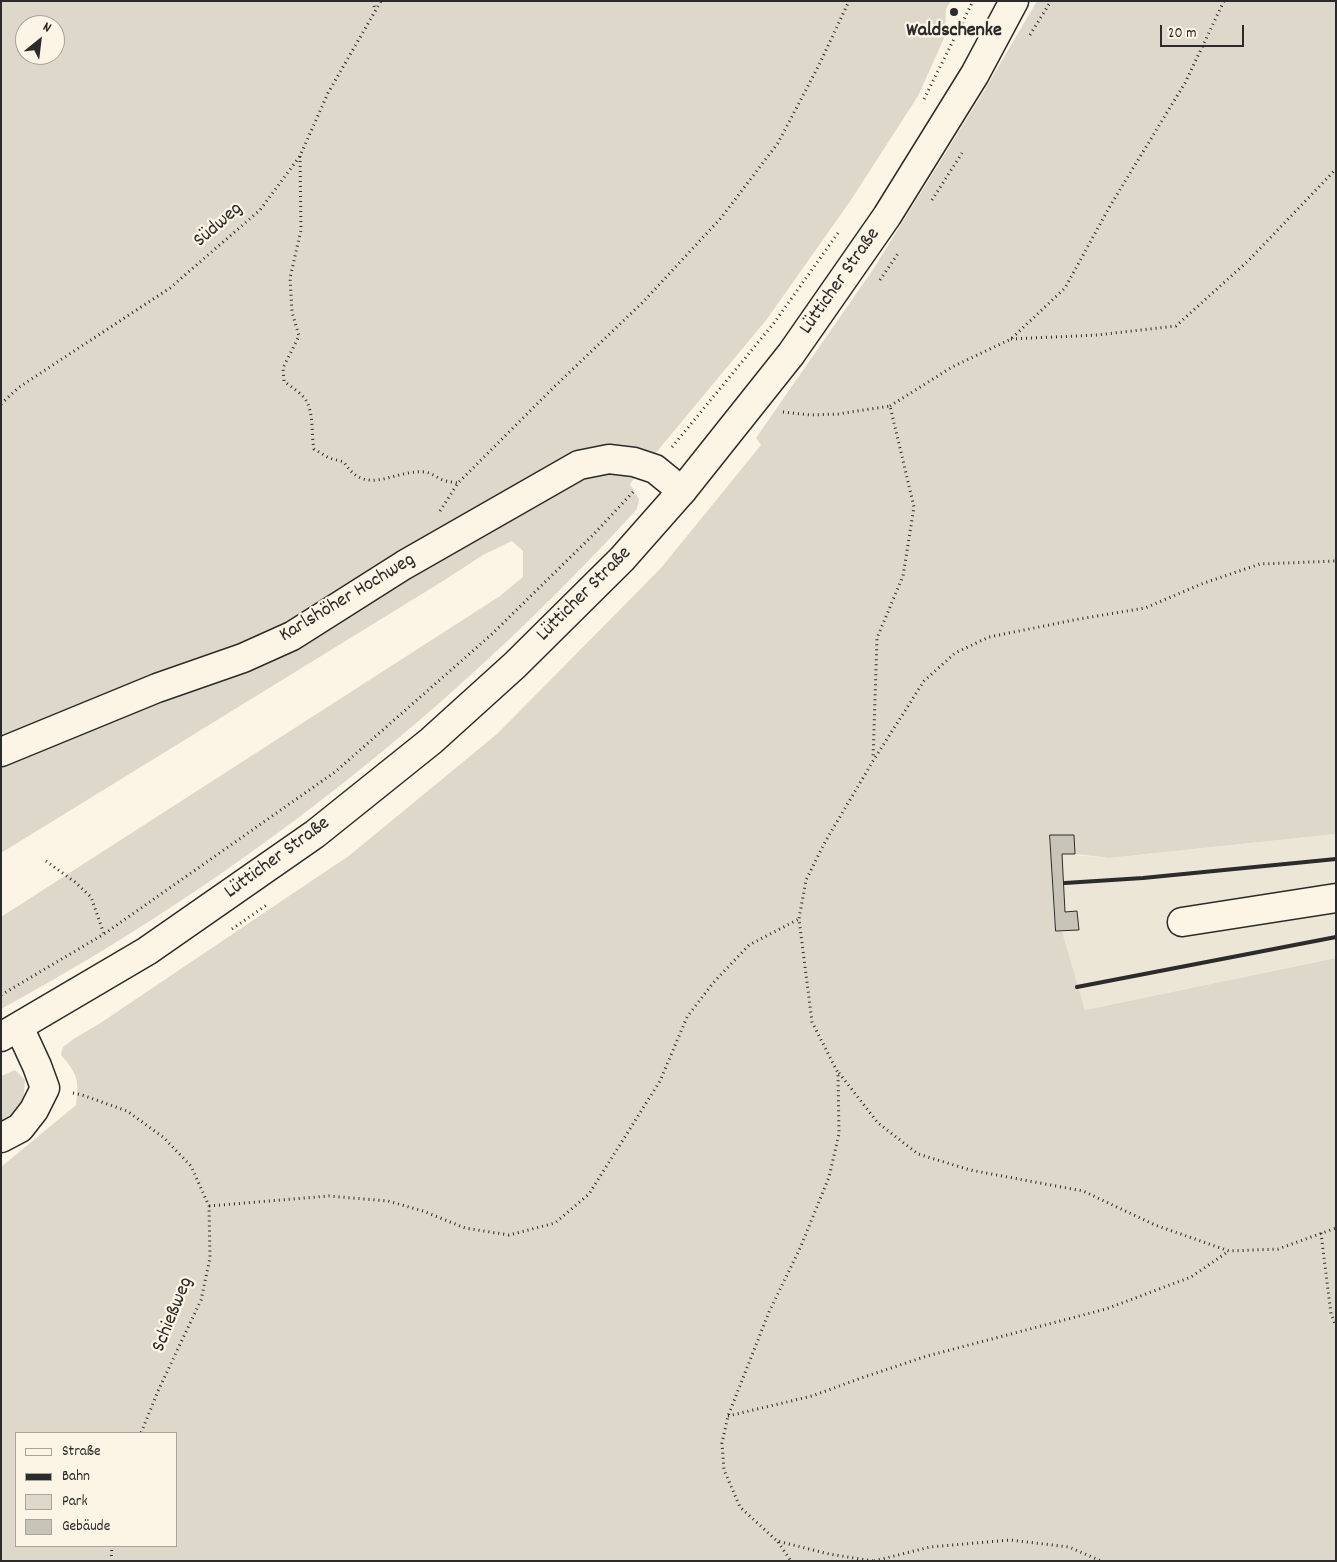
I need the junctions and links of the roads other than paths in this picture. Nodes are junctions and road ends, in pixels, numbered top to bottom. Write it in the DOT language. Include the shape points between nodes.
graph roads {
  1 [pos="1014,1"];
  2 [pos="682,491"];
  3 [pos="1,752"];
  4 [pos="1336,898"];
  5 [pos="1182,922"];
  6 [pos="10,1032"];
  7 [pos="1,1138"];
  1 -- 2 [label="main road, Lütticher Straße" via="975,74 887,216 791,354"];
  2 -- 3 [label="main road, Karlshöher Hochweg" via="655,469 634,462 610,459 578,464 404,565 292,636"];
  2 -- 6 [label="main road, Lütticher Straße" via="616,565 515,665 431,741 315,834 155,946"];
  4 -- 5 [label="main road"];
  6 -- 7 [label="main road" via="37,1066 45,1088 20,1128"];
}
